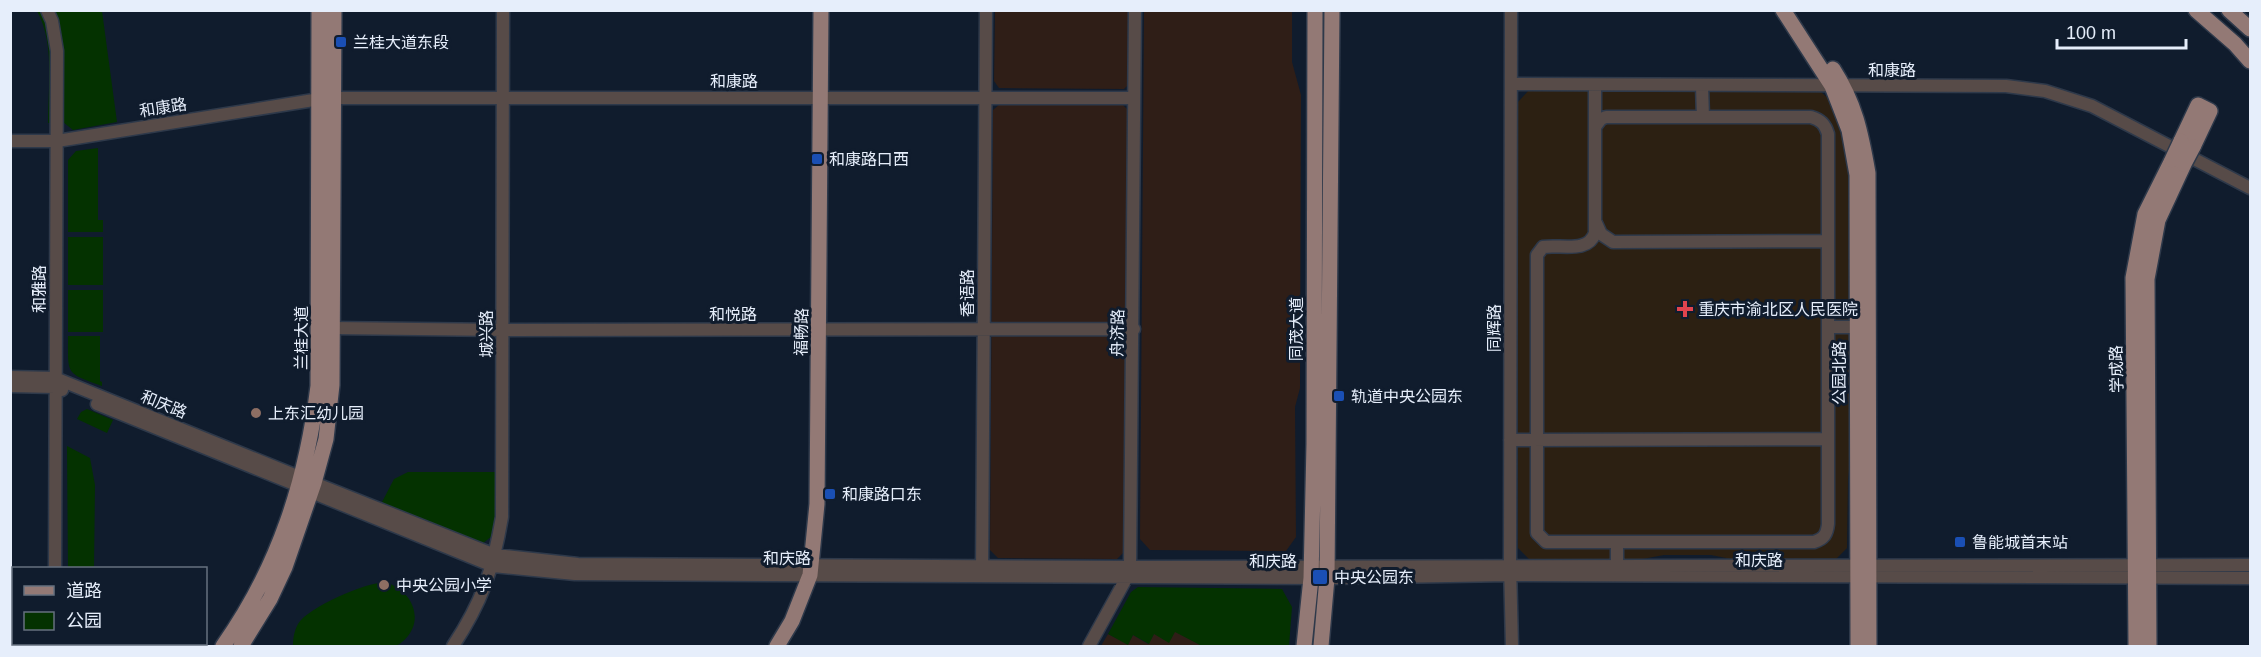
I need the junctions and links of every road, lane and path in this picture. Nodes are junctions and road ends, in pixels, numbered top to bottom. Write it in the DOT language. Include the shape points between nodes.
graph roads {
  1 [pos="47,10"];
  2 [pos="319,10"];
  3 [pos="333,10"];
  4 [pos="502,10"];
  5 [pos="821,10"];
  6 [pos="831,10"];
  7 [pos="986,10"];
  8 [pos="1135,10"];
  9 [pos="1315,10"];
  10 [pos="1332,10"];
  11 [pos="1511,10"];
  12 [pos="1783,10"];
  13 [pos="1795,10"];
  14 [pos="2196,10"];
  15 [pos="2229,10"];
  16 [pos="2250,29"];
  17 [pos="2250,61"];
  18 [pos="1511,84"];
  19 [pos="1595,85"];
  20 [pos="1702,86"];
  21 [pos="1838,86"];
  22 [pos="327,98"];
  23 [pos="502,98"];
  24 [pos="825,98"];
  25 [pos="985,98"];
  26 [pos="1134,98"];
  27 [pos="2204,108"];
  28 [pos="1703,117"];
  29 [pos="1595,127"];
  30 [pos="10,141"];
  31 [pos="57,141"];
  32 [pos="2250,188"];
  33 [pos="1595,218"];
  34 [pos="1828,241"];
  35 [pos="1828,327"];
  36 [pos="1863,327"];
  37 [pos="332,328"];
  38 [pos="1134,328"];
  39 [pos="983,329"];
  40 [pos="502,330"];
  41 [pos="824,330"];
  42 [pos="10,377"];
  43 [pos="55,382"];
  44 [pos="10,386"];
  45 [pos="1828,439"];
  46 [pos="1510,440"];
  47 [pos="1537,440"];
  48 [pos="306,485"];
  49 [pos="1617,542"];
  50 [pos="494,561"];
  51 [pos="2250,565"];
  52 [pos="55,567"];
  53 [pos="816,570"];
  54 [pos="1510,570"];
  55 [pos="982,571"];
  56 [pos="1617,571"];
  57 [pos="1863,571"];
  58 [pos="2143,571"];
  59 [pos="1129,572"];
  60 [pos="1311,572"];
  61 [pos="1327,572"];
  62 [pos="2250,578"];
  63 [pos="223,646"];
  64 [pos="241,646"];
  65 [pos="453,646"];
  66 [pos="777,646"];
  67 [pos="788,646"];
  68 [pos="1089,646"];
  69 [pos="1304,646"];
  70 [pos="1322,646"];
  71 [pos="1512,646"];
  72 [pos="1858,646"];
  73 [pos="1869,646"];
  74 [pos="2136,646"];
  75 [pos="2149,646"];
  1 -- 31 [label="street, 和雅路" via="57,51"];
  2 -- 22 [label="main road, 兰桂大道"];
  3 -- 22 [label="main road, 兰桂大道"];
  4 -- 23 [label="street, 城兴路"];
  5 -- 24 [label="main road, 福畅路"];
  6 -- 24 [label="main road, 福畅路"];
  7 -- 25 [label="street, 香语路"];
  8 -- 26 [label="street, 舟济路"];
  9 -- 60 [label="main road, 同茂大道"];
  10 -- 61 [label="main road, 同茂大道"];
  11 -- 18 [label="street, 同辉路"];
  12 -- 21 [label="main road, 公园北路"];
  13 -- 21 [label="main road, 公园北路"];
  14 -- 17 [label="main road"];
  15 -- 16 [label="main road"];
  18 -- 19 [label="street, 和康路"];
  18 -- 46 [label="street, 同辉路"];
  19 -- 20 [label="street, 和康路"];
  19 -- 29 [label="street"];
  20 -- 21 [label="street, 和康路"];
  20 -- 28 [label="street"];
  21 -- 32 [label="street, 和康路" via="2006,86 2045,91 2092,106"];
  21 -- 36 [label="main road, 公园北路" via="1857,175"];
  22 -- 23 [label="street, 和康路"];
  22 -- 31 [label="street, 和康路"];
  22 -- 37 [label="main road, 兰桂大道"];
  22 -- 48 [label="main road, 兰桂大道" via="318,386"];
  23 -- 24 [label="street, 和康路"];
  23 -- 40 [label="street, 城兴路"];
  24 -- 25 [label="street, 和康路"];
  24 -- 41 [label="main road, 福畅路"];
  25 -- 26 [label="street, 和康路"];
  25 -- 39 [label="street, 香语路"];
  26 -- 38 [label="street, 舟济路"];
  27 -- 58 [label="main road, 学成路, bridge" via="2178,162 2158,220 2146,279"];
  28 -- 29 [label="street" via="1606,117"];
  28 -- 34 [label="street" via="1811,117 1822,122 1828,134"];
  29 -- 33 [label="street"];
  30 -- 31 [label="street, 和康路"];
  31 -- 43 [label="street, 和雅路"];
  33 -- 34 [label="street" via="1601,234 1613,242"];
  33 -- 47 [label="street" via="1595,233 1590,242 1539,250"];
  34 -- 35 [label="street"];
  35 -- 36 [label="street"];
  35 -- 45 [label="street"];
  36 -- 57 [label="main road, 公园北路"];
  37 -- 40 [label="street, 和悦路"];
  37 -- 48 [label="main road, 兰桂大道" via="332,385 326,439"];
  38 -- 39 [label="street, 和悦路"];
  38 -- 59 [label="street, 舟济路"];
  39 -- 41 [label="street, 和悦路"];
  39 -- 55 [label="street, 香语路"];
  40 -- 41 [label="street, 和悦路"];
  40 -- 50 [label="street, 城兴路" via="502,517"];
  41 -- 53 [label="main road, 福畅路" via="826,506"];
  42 -- 43 [label="street, 和庆路"];
  43 -- 44 [label="street, 和庆路"];
  43 -- 48 [label="street, 和庆路"];
  43 -- 52 [label="street, 和雅路"];
  45 -- 47 [label="street"];
  45 -- 49 [label="street" via="1828,524 1820,540"];
  46 -- 47 [label="street"];
  46 -- 54 [label="street, 同辉路"];
  47 -- 49 [label="street" via="1537,533 1546,542"];
  48 -- 50 [label="street, 和庆路"];
  48 -- 63 [label="main road, 兰桂大道" via="257,593"];
  48 -- 64 [label="main road, 兰桂大道" via="285,567"];
  49 -- 56 [label="street"];
  50 -- 53 [label="street, 和庆路"];
  50 -- 65 [label="street, 城兴路" via="470,621"];
  51 -- 58 [label="street, 和庆路"];
  53 -- 55 [label="street, 和庆路"];
  53 -- 66 [label="main road, 福畅路"];
  53 -- 67 [label="main road, 福畅路" via="801,624"];
  54 -- 56 [label="street, 和庆路"];
  54 -- 61 [label="street, 和庆路"];
  54 -- 71 [label="street, 同辉路"];
  55 -- 59 [label="street, 和庆路"];
  56 -- 57 [label="street, 和庆路"];
  57 -- 58 [label="street, 和庆路"];
  57 -- 72 [label="main road, 公园北路"];
  57 -- 73 [label="main road, 公园北路"];
  58 -- 62 [label="street, 和庆路"];
  58 -- 74 [label="main road, 学成路"];
  58 -- 75 [label="main road, 学成路"];
  59 -- 60 [label="street, 和庆路"];
  59 -- 68 [label="street, 舟济路"];
  60 -- 61 [label="street, 和庆路"];
  60 -- 69 [label="main road, 同茂大道"];
  61 -- 70 [label="main road, 同茂大道"];
}
